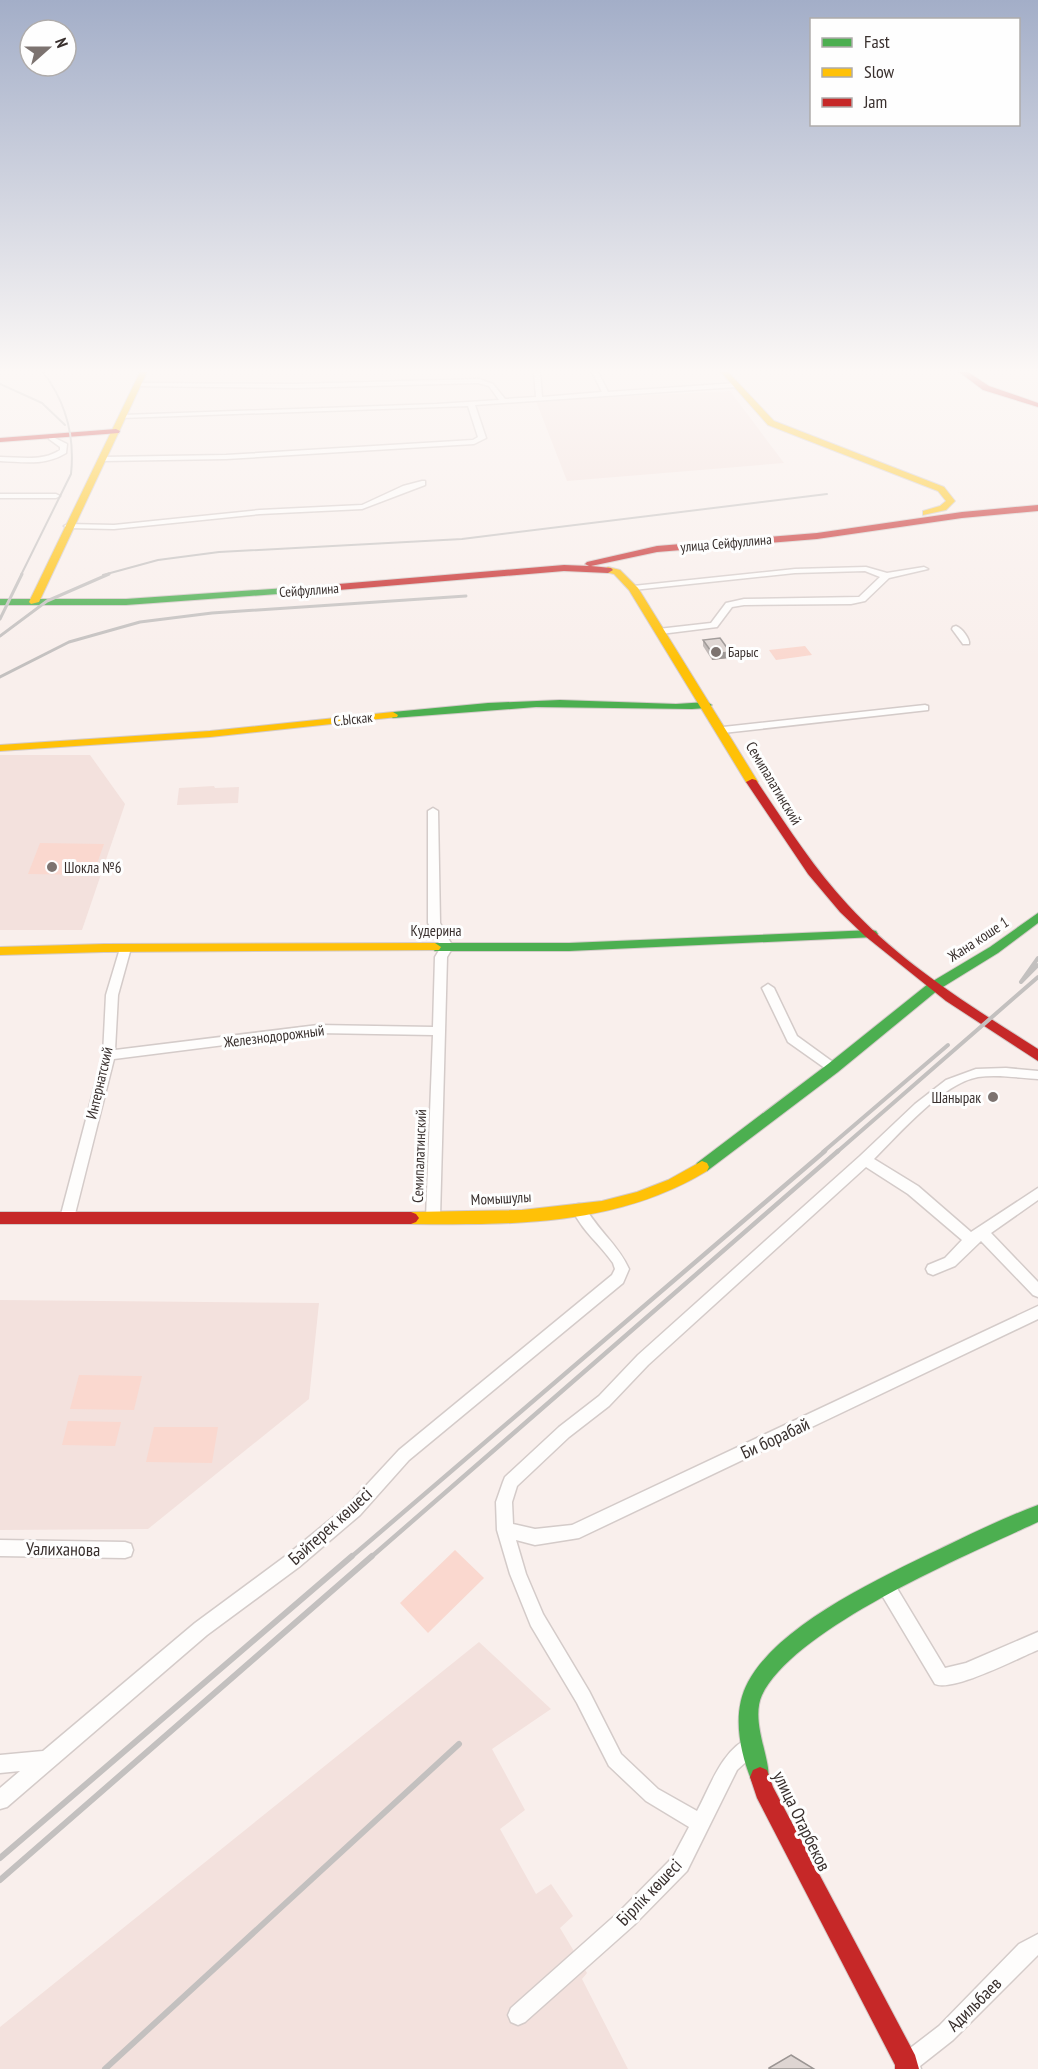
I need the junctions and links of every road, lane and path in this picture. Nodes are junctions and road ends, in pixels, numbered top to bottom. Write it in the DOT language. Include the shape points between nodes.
graph roads {
  1 [pos="98,469"];
  2 [pos="892,469"];
  3 [pos="422,483"];
  4 [pos="0,496"];
  5 [pos="56,496"];
  6 [pos="1038,508"];
  7 [pos="68,526"];
  8 [pos="873,527"];
  9 [pos="581,568"];
  10 [pos="924,569"];
  11 [pos="617,572"];
  12 [pos="886,576"];
  13 [pos="633,588"];
  14 [pos="34,602"];
  15 [pos="0,603"];
  16 [pos="956,629"];
  17 [pos="661,630"];
  18 [pos="966,642"];
  19 [pos="707,705"];
  20 [pos="925,708"];
  21 [pos="723,730"];
  22 [pos="0,748"];
  23 [pos="433,811"];
  24 [pos="1038,917"];
  25 [pos="872,934"];
  26 [pos="447,947"];
  27 [pos="125,948"];
  28 [pos="0,951"];
  29 [pos="933,987"];
  30 [pos="768,988"];
  31 [pos="440,1031"];
  32 [pos="109,1055"];
  33 [pos="1038,1056"];
  34 [pos="833,1068"];
  35 [pos="1038,1075"];
  36 [pos="865,1160"];
  37 [pos="1038,1193"];
  38 [pos="579,1209"];
  39 [pos="0,1218"];
  40 [pos="67,1218"];
  41 [pos="433,1218"];
  42 [pos="977,1236"];
  43 [pos="933,1269"];
  44 [pos="1038,1291"];
  45 [pos="1038,1312"];
  46 [pos="1038,1513"];
  47 [pos="505,1530"];
  48 [pos="0,1548"];
  49 [pos="125,1550"];
  50 [pos="886,1586"];
  51 [pos="1038,1641"];
  52 [pos="751,1746"];
  53 [pos="47,1760"];
  54 [pos="0,1764"];
  55 [pos="0,1800"];
  56 [pos="700,1823"];
  57 [pos="1038,1944"];
  58 [pos="518,2015"];
  59 [pos="908,2067"];
  1 -- 7 [label="street"];
  2 -- 8 [label="street, улица Сейфуллина" via="941,489 951,501 932,512"];
  3 -- 7 [label="street" via="400,488 375,504 362,507 260,512 114,527"];
  4 -- 5 [label="street"];
  6 -- 8 [label="street, улица Сейфуллина"];
  7 -- 14 [label="street"];
  8 -- 9 [label="street, улица Сейфуллина" via="817,536 657,549"];
  9 -- 11 [label="street, Сейфуллина"];
  9 -- 14 [label="street, Сейфуллина" via="165,600"];
  10 -- 12 [label="street"];
  11 -- 13 [label="street, Семипалатинский"];
  12 -- 13 [label="street" via="866,569 795,571"];
  12 -- 17 [label="street" via="862,599 744,602 729,605 714,625"];
  13 -- 17 [label="street, Семипалатинский"];
  14 -- 15 [label="street, Сейфуллина"];
  16 -- 18 [label="street"];
  17 -- 19 [label="street, Семипалатинский"];
  19 -- 21 [label="street, Семипалатинский"];
  19 -- 22 [label="street, С.Ыскак" via="474,706 210,734"];
  20 -- 21 [label="street"];
  21 -- 25 [label="street, Семипалатинский" via="788,839 823,885"];
  23 -- 26 [label="street" via="434,923"];
  24 -- 29 [label="street, Жана коше 1" via="994,950"];
  25 -- 26 [label="street, Кудерина" via="569,947"];
  25 -- 29 [label="street, Семипалатинский"];
  26 -- 27 [label="street, Кудерина"];
  26 -- 31 [label="street, Семипалатинский" via="441,957"];
  27 -- 28 [label="street, Кудерина"];
  27 -- 32 [label="street, Интернатский" via="112,995"];
  29 -- 33 [label="street, Семипалатинский"];
  29 -- 34 [label="street, Момышулы"];
  30 -- 34 [label="street" via="792,1039"];
  31 -- 32 [label="street, Железнодорожный" via="318,1029"];
  31 -- 41 [label="street, Семипалатинский"];
  32 -- 40 [label="street, Интернатский"];
  34 -- 38 [label="street, Момышулы" via="684,1181 658,1193"];
  35 -- 36 [label="street" via="976,1073 950,1083 919,1107"];
  36 -- 42 [label="street"];
  36 -- 47 [label="street" via="511,1482 504,1502"];
  37 -- 42 [label="street"];
  38 -- 41 [label="street, Момышулы"];
  38 -- 53 [label="street, Бәйтерек көшесі" via="620,1262 618,1279 404,1455 354,1510 201,1629"];
  39 -- 40 [label="street, Момышулы"];
  40 -- 41 [label="street, Момышулы"];
  42 -- 43 [label="street" via="950,1262"];
  42 -- 44 [label="street"];
  45 -- 47 [label="street, Би борабай" via="573,1533 536,1537"];
  46 -- 50 [label="street, улица Отарбеков"];
  47 -- 56 [label="street" via="537,1620 583,1696 615,1760 652,1795"];
  48 -- 49 [label="street, Уалиханова"];
  50 -- 51 [label="street" via="941,1678 966,1672"];
  50 -- 52 [label="street, улица Отарбеков" via="779,1654 754,1687 749,1722"];
  52 -- 56 [label="street, Бірлік көшесі" via="731,1764"];
  52 -- 59 [label="street, улица Отарбеков" via="764,1791"];
  53 -- 54 [label="street"];
  53 -- 55 [label="street, Бәйтерек көшесі"];
  56 -- 58 [label="street, Бірлік көшесі" via="680,1864 627,1918"];
  57 -- 59 [label="street, Адильбаев" via="1026,1951"];
}
